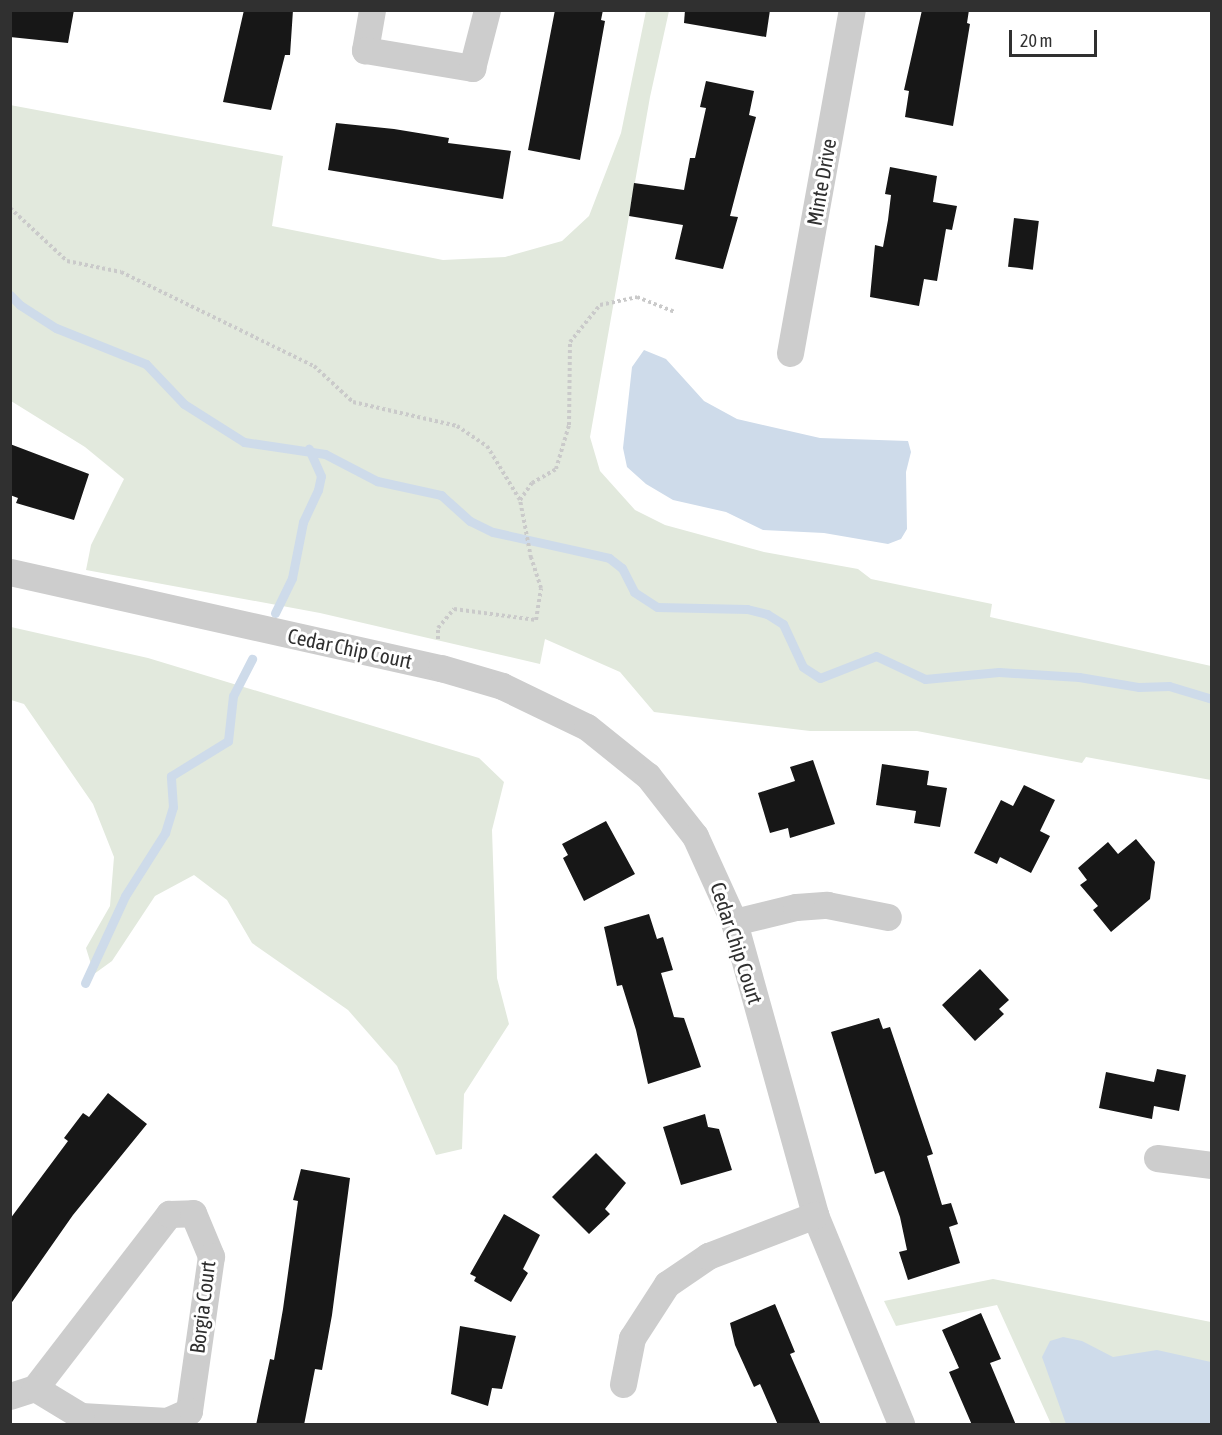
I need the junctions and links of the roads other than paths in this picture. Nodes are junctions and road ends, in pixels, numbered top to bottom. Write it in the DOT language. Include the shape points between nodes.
graph roads {
  1 [pos="372,10"];
  2 [pos="487,10"];
  3 [pos="852,10"];
  4 [pos="790,353"];
  5 [pos="10,572"];
  6 [pos="888,916"];
  7 [pos="734,922"];
  8 [pos="1157,1158"];
  9 [pos="1212,1165"];
  10 [pos="815,1215"];
  11 [pos="623,1383"];
  12 [pos="23,1392"];
  13 [pos="901,1425"];
  1 -- 2 [label="street" via="365,50 472,68"];
  3 -- 4 [label="street, Minte Drive"];
  5 -- 7 [label="street, Cedar Chip Court" via="441,668 545,704 619,750 668,798 695,836"];
  6 -- 7 [label="street" via="827,904"];
  7 -- 10 [label="street, Cedar Chip Court"];
  8 -- 9 [label="street"];
  10 -- 11 [label="street" via="718,1252 667,1284 632,1338"];
  10 -- 13 [label="street, Cedar Chip Court"];
  12 -- 12 [label="street, Borgia Court" via="81,1416 168,1421 189,1411 211,1256 194,1213 169,1214"];
}
